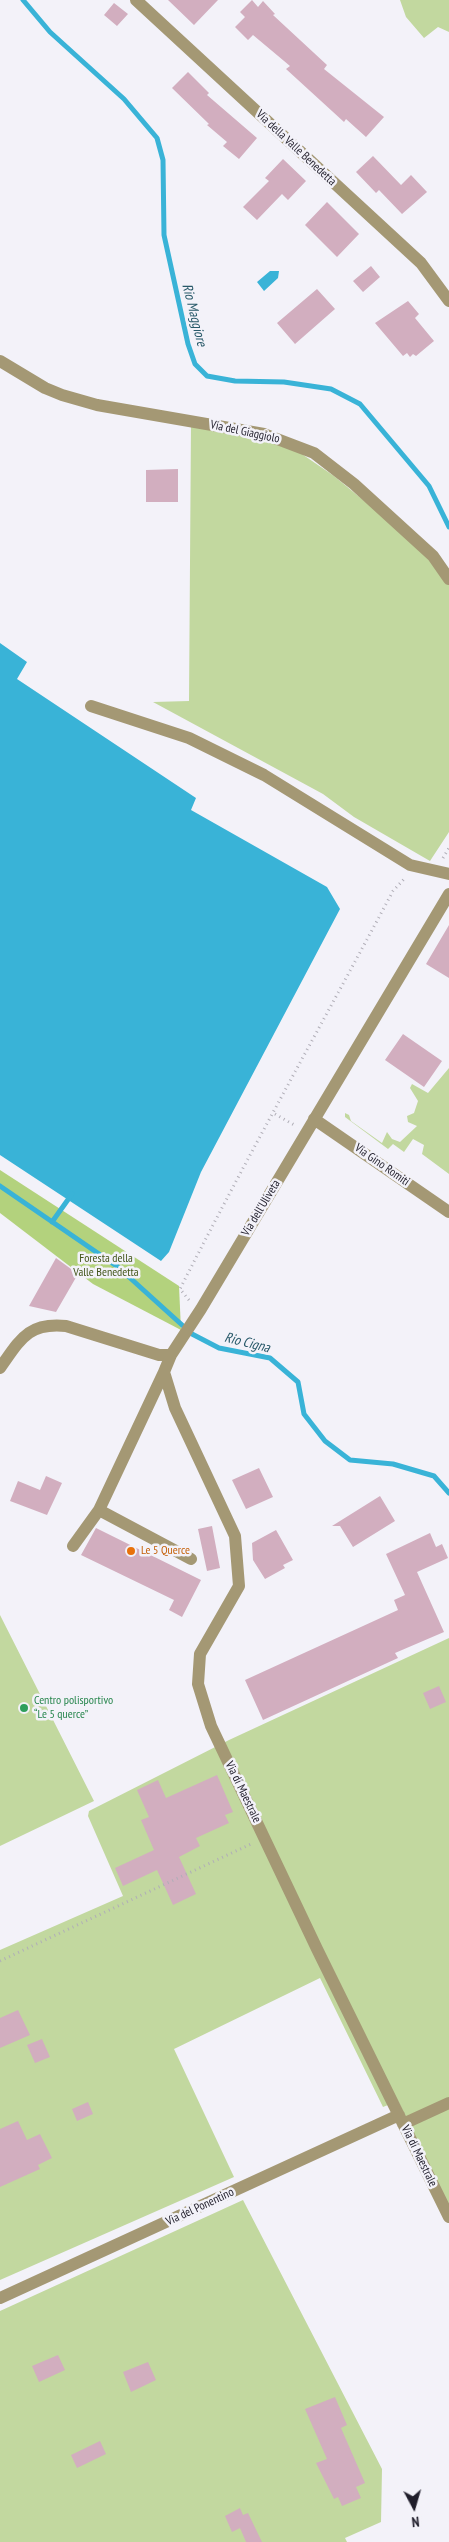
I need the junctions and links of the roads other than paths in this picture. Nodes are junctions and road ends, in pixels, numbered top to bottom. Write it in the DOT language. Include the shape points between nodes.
graph roads {
  1 [pos="136,0"];
  2 [pos="449,301"];
  3 [pos="0,360"];
  4 [pos="449,579"];
  5 [pos="91,706"];
  6 [pos="449,874"];
  7 [pos="449,894"];
  8 [pos="314,1119"];
  9 [pos="449,1212"];
  10 [pos="172,1355"];
  11 [pos="0,1368"];
  12 [pos="164,1372"];
  13 [pos="99,1510"];
  14 [pos="73,1546"];
  15 [pos="191,1559"];
  16 [pos="449,2103"];
  17 [pos="401,2119"];
  18 [pos="449,2218"];
  19 [pos="0,2298"];
  1 -- 2 [label="street, Via della Valle Benedetta" via="421,263"];
  3 -- 4 [label="street, Via del Giaggiolo" via="62,395 264,434 314,453 354,484 433,556"];
  5 -- 6 [label="street" via="189,738 264,775 410,865"];
  7 -- 8 [label="street, Via dell'Uliveta"];
  8 -- 9 [label="street, Via Gino Romiti"];
  8 -- 10 [label="street, Via dell'Uliveta"];
  10 -- 11 [label="street" via="159,1355 66,1326 50,1325 25,1334"];
  10 -- 12 [label="street"];
  12 -- 13 [label="street"];
  12 -- 17 [label="street, Via di Maestrale" via="175,1408 235,1536 239,1586 200,1654 198,1684 211,1726"];
  13 -- 14 [label="street"];
  13 -- 15 [label="street"];
  16 -- 17 [label="street, Via del Ponentino"];
  17 -- 18 [label="street, Via di Maestrale"];
  17 -- 19 [label="street, Via del Ponentino"];
}
